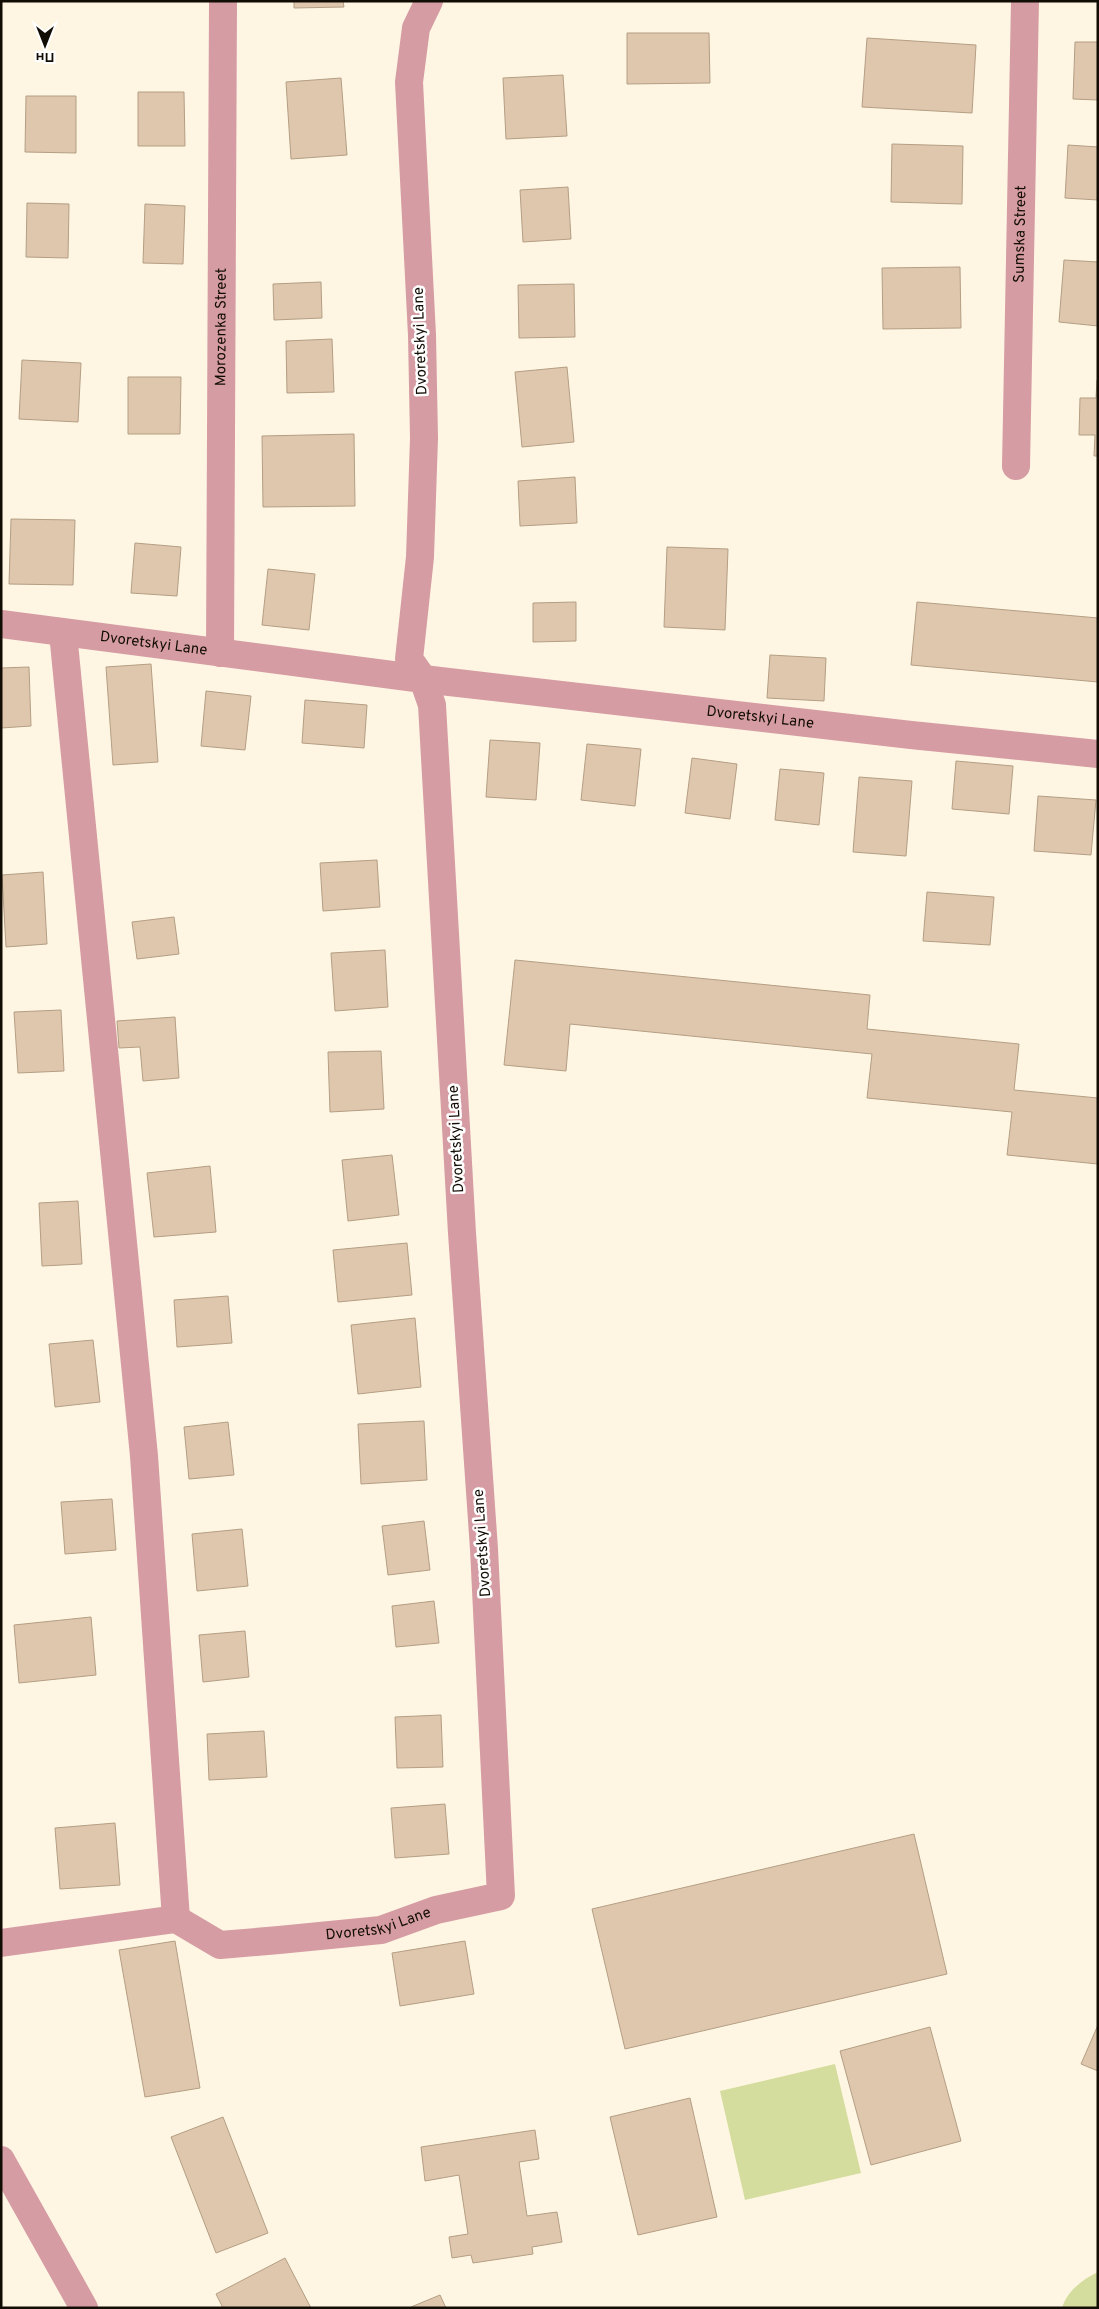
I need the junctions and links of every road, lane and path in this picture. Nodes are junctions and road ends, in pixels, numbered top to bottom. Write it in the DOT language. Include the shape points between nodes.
graph roads {
  1 [pos="223,1"];
  2 [pos="429,1"];
  3 [pos="1025,1"];
  4 [pos="1016,466"];
  5 [pos="1,624"];
  6 [pos="62,633"];
  7 [pos="220,653"];
  8 [pos="423,679"];
  9 [pos="1098,754"];
  10 [pos="176,1919"];
  11 [pos="1,1943"];
  12 [pos="1,2160"];
  13 [pos="84,2308"];
  1 -- 7 [label="street, Morozenka Street"];
  2 -- 8 [label="street, Dvoretskyi Lane" via="416,28 409,82 424,438 420,557 409,659"];
  3 -- 4 [label="street, Sumska Street"];
  5 -- 6 [label="street, Dvoretskyi Lane"];
  6 -- 7 [label="street, Dvoretskyi Lane"];
  6 -- 10 [label="street" via="144,1456"];
  7 -- 8 [label="street, Dvoretskyi Lane"];
  8 -- 9 [label="street, Dvoretskyi Lane"];
  8 -- 10 [label="street, Dvoretskyi Lane" via="432,705 484,1549 501,1896 436,1910 381,1930 220,1945"];
  10 -- 11 [label="street"];
  12 -- 13 [label="street"];
}
